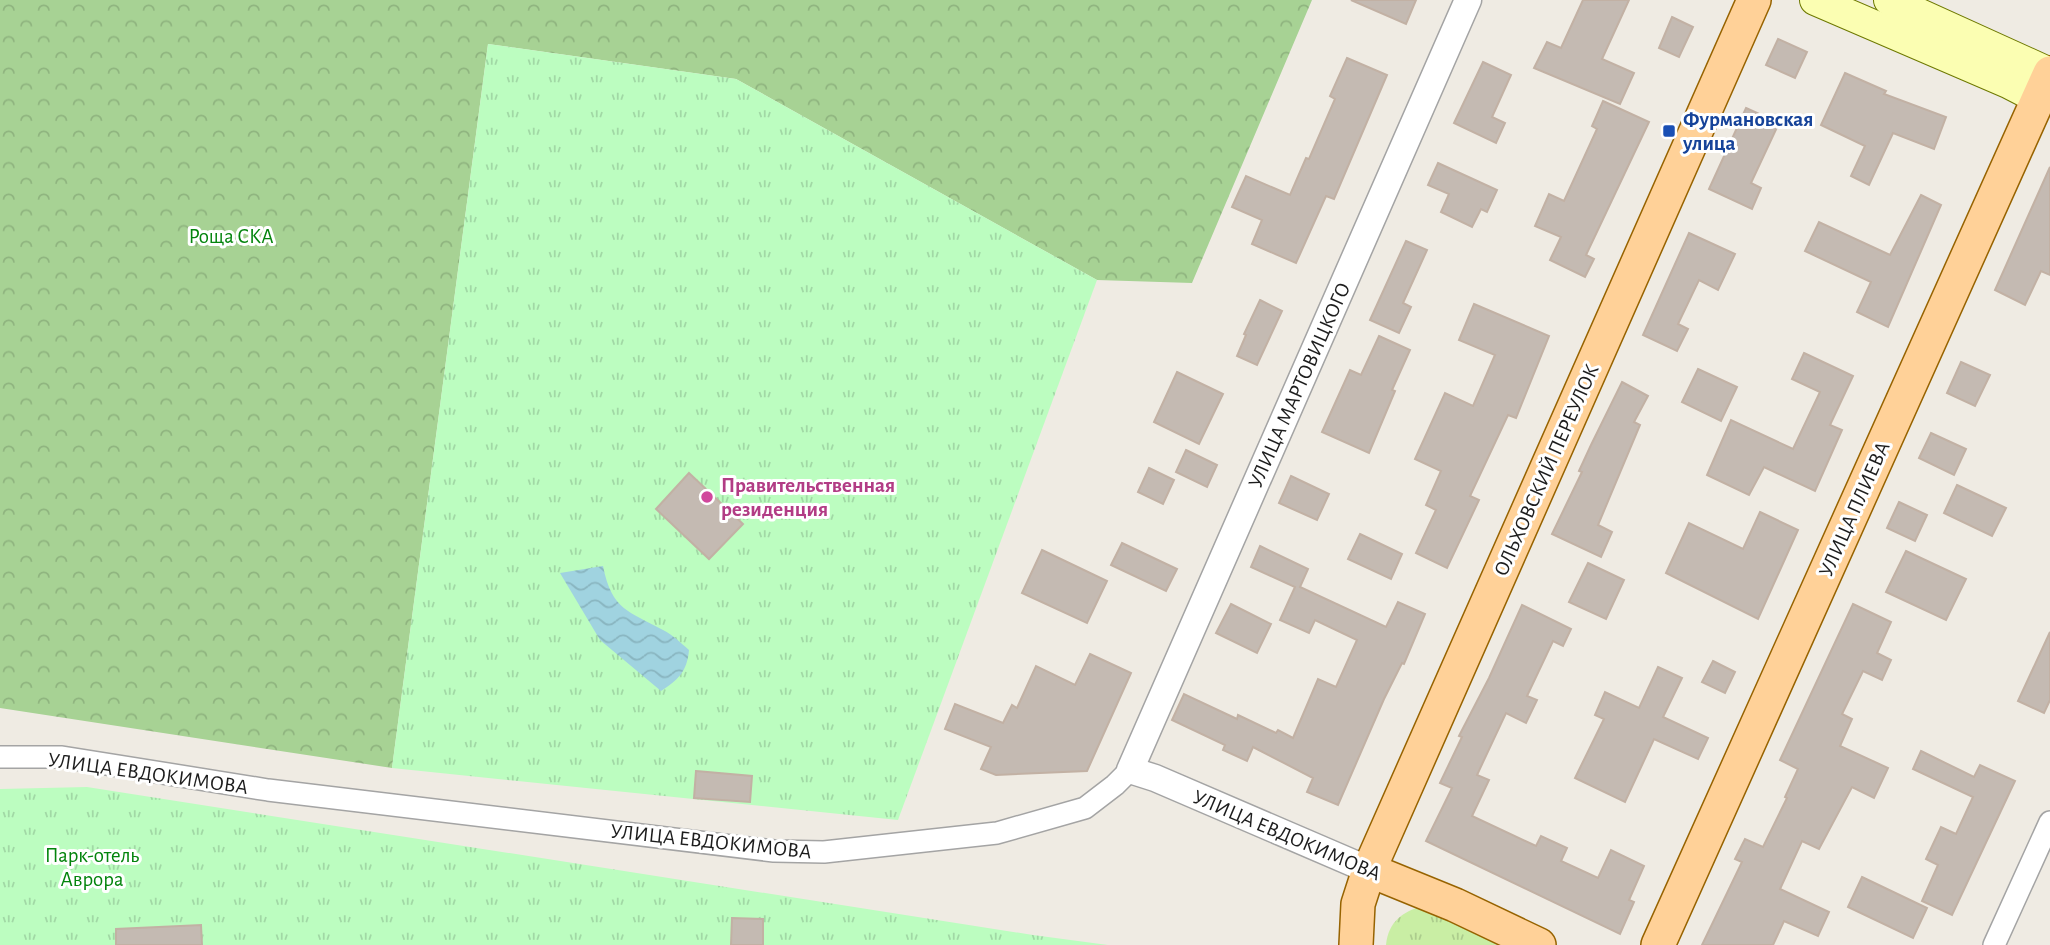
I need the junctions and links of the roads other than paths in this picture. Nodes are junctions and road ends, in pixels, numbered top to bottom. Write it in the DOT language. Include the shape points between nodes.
graph roads {
  1 [pos="1468,0"];
  2 [pos="1754,0"];
  3 [pos="1815,0"];
  4 [pos="1889,0"];
  5 [pos="2047,88"];
  6 [pos="0,757"];
  7 [pos="1130,770"];
  8 [pos="2050,822"];
  9 [pos="1369,870"];
  10 [pos="1356,945"];
  11 [pos="1539,945"];
  12 [pos="1658,945"];
  13 [pos="1994,945"];
  1 -- 7 [label="street, УЛИЦА МАРТОВИЦКОГО"];
  2 -- 9 [label="main road, ОЛЬХОВСКИЙ ПЕРЕУЛОК"];
  3 -- 5 [label="main road" via="2008,83"];
  4 -- 5 [label="main road"];
  5 -- 12 [label="main road, УЛИЦА ПЛИЕВА"];
  6 -- 7 [label="street, УЛИЦА ЕВДОКИМОВА" via="62,757 268,790 774,851 824,852 997,833 1044,822 1085,808"];
  7 -- 9 [label="street, УЛИЦА ЕВДОКИМОВА"];
  8 -- 13 [label="street"];
  9 -- 10 [label="main road, ОЛЬХОВСКИЙ ПЕРЕУЛОК" via="1358,904"];
  9 -- 11 [label="main road, УЛИЦА ЕВДОКИМОВА"];
}
